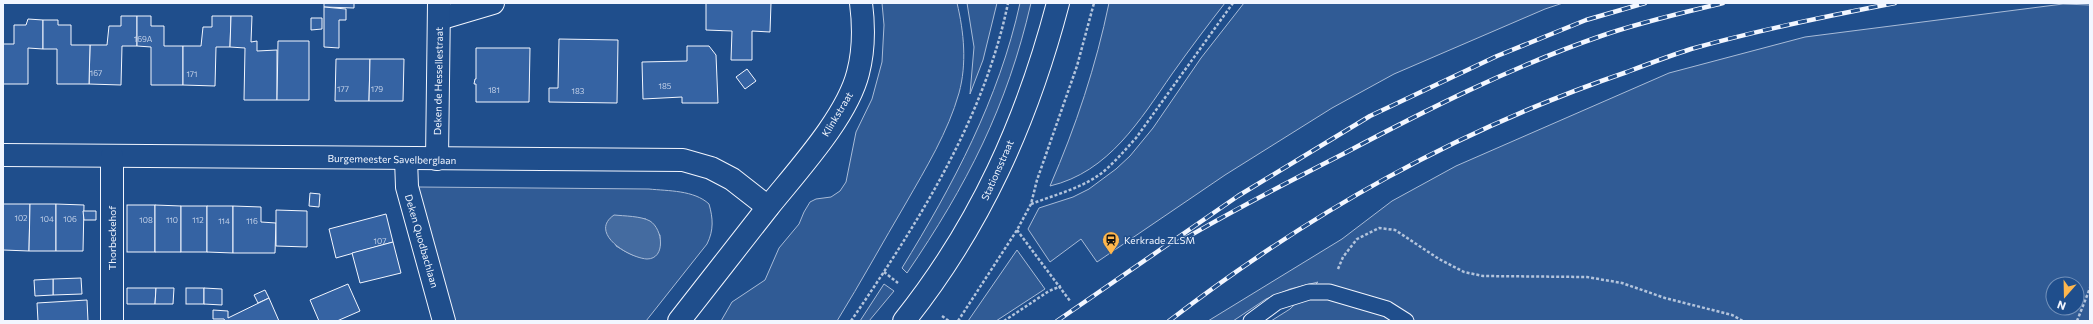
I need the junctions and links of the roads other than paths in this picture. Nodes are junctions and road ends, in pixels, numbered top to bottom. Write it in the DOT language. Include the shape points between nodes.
graph roads {
  1 [pos="493,3"];
  2 [pos="861,3"];
  3 [pos="1058,3"];
  4 [pos="439,11"];
  5 [pos="3,154"];
  6 [pos="112,156"];
  7 [pos="406,159"];
  8 [pos="437,159"];
  9 [pos="768,207"];
  10 [pos="112,321"];
  11 [pos="444,321"];
  12 [pos="679,321"];
  13 [pos="904,321"];
  14 [pos="1251,321"];
  15 [pos="1406,321"];
  1 -- 4 [label="street"];
  2 -- 9 [label="street, Klinkstraat" via="864,22 862,48 858,73 850,96 819,144"];
  3 -- 13 [label="street, Stationsstraat" via="1038,68 991,188 940,273"];
  4 -- 8 [label="street, Deken de Hessellestraat"];
  5 -- 6 [label="street, Burgemeester Savelberglaan"];
  6 -- 7 [label="street, Burgemeester Savelberglaan"];
  6 -- 10 [label="street, Thorbeckehof"];
  7 -- 8 [label="street, Burgemeester Savelberglaan"];
  7 -- 11 [label="street, Deken Quodbachlaan" via="406,187"];
  8 -- 9 [label="street, Burgemeester Savelberglaan" via="684,160 725,175"];
  9 -- 12 [label="street"];
  14 -- 15 [label="lane" via="1277,302 1309,292 1329,292 1387,309"];
}
